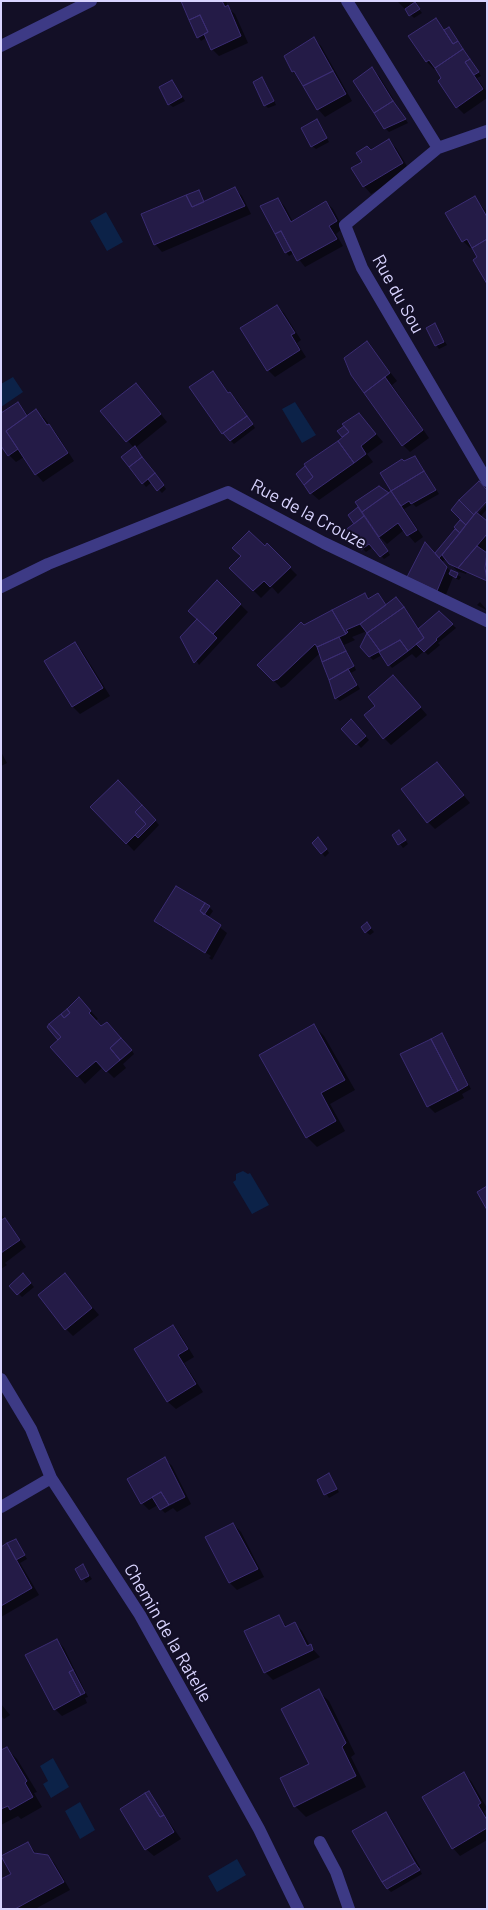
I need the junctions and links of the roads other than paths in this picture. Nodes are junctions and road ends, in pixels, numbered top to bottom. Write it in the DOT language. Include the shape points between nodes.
graph roads {
  1 [pos="91,1"];
  2 [pos="347,1"];
  3 [pos="1,46"];
  4 [pos="487,130"];
  5 [pos="438,148"];
  6 [pos="487,481"];
  7 [pos="1,587"];
  8 [pos="487,621"];
  9 [pos="1,1379"];
  10 [pos="51,1478"];
  11 [pos="1,1507"];
  12 [pos="320,1842"];
  13 [pos="298,1909"];
  14 [pos="349,1909"];
  1 -- 3 [label="street"];
  2 -- 5 [label="street"];
  4 -- 5 [label="street, Rue du Sou"];
  5 -- 6 [label="street, Rue du Sou" via="345,226 362,268"];
  7 -- 8 [label="street, Rue de la Crouze" via="48,564 228,492 332,547"];
  9 -- 10 [label="street, Chemin de la Ratelle" via="31,1429"];
  10 -- 11 [label="street"];
  10 -- 13 [label="street, Chemin de la Ratelle" via="140,1615 259,1829"];
  12 -- 14 [label="street" via="336,1872"];
}
